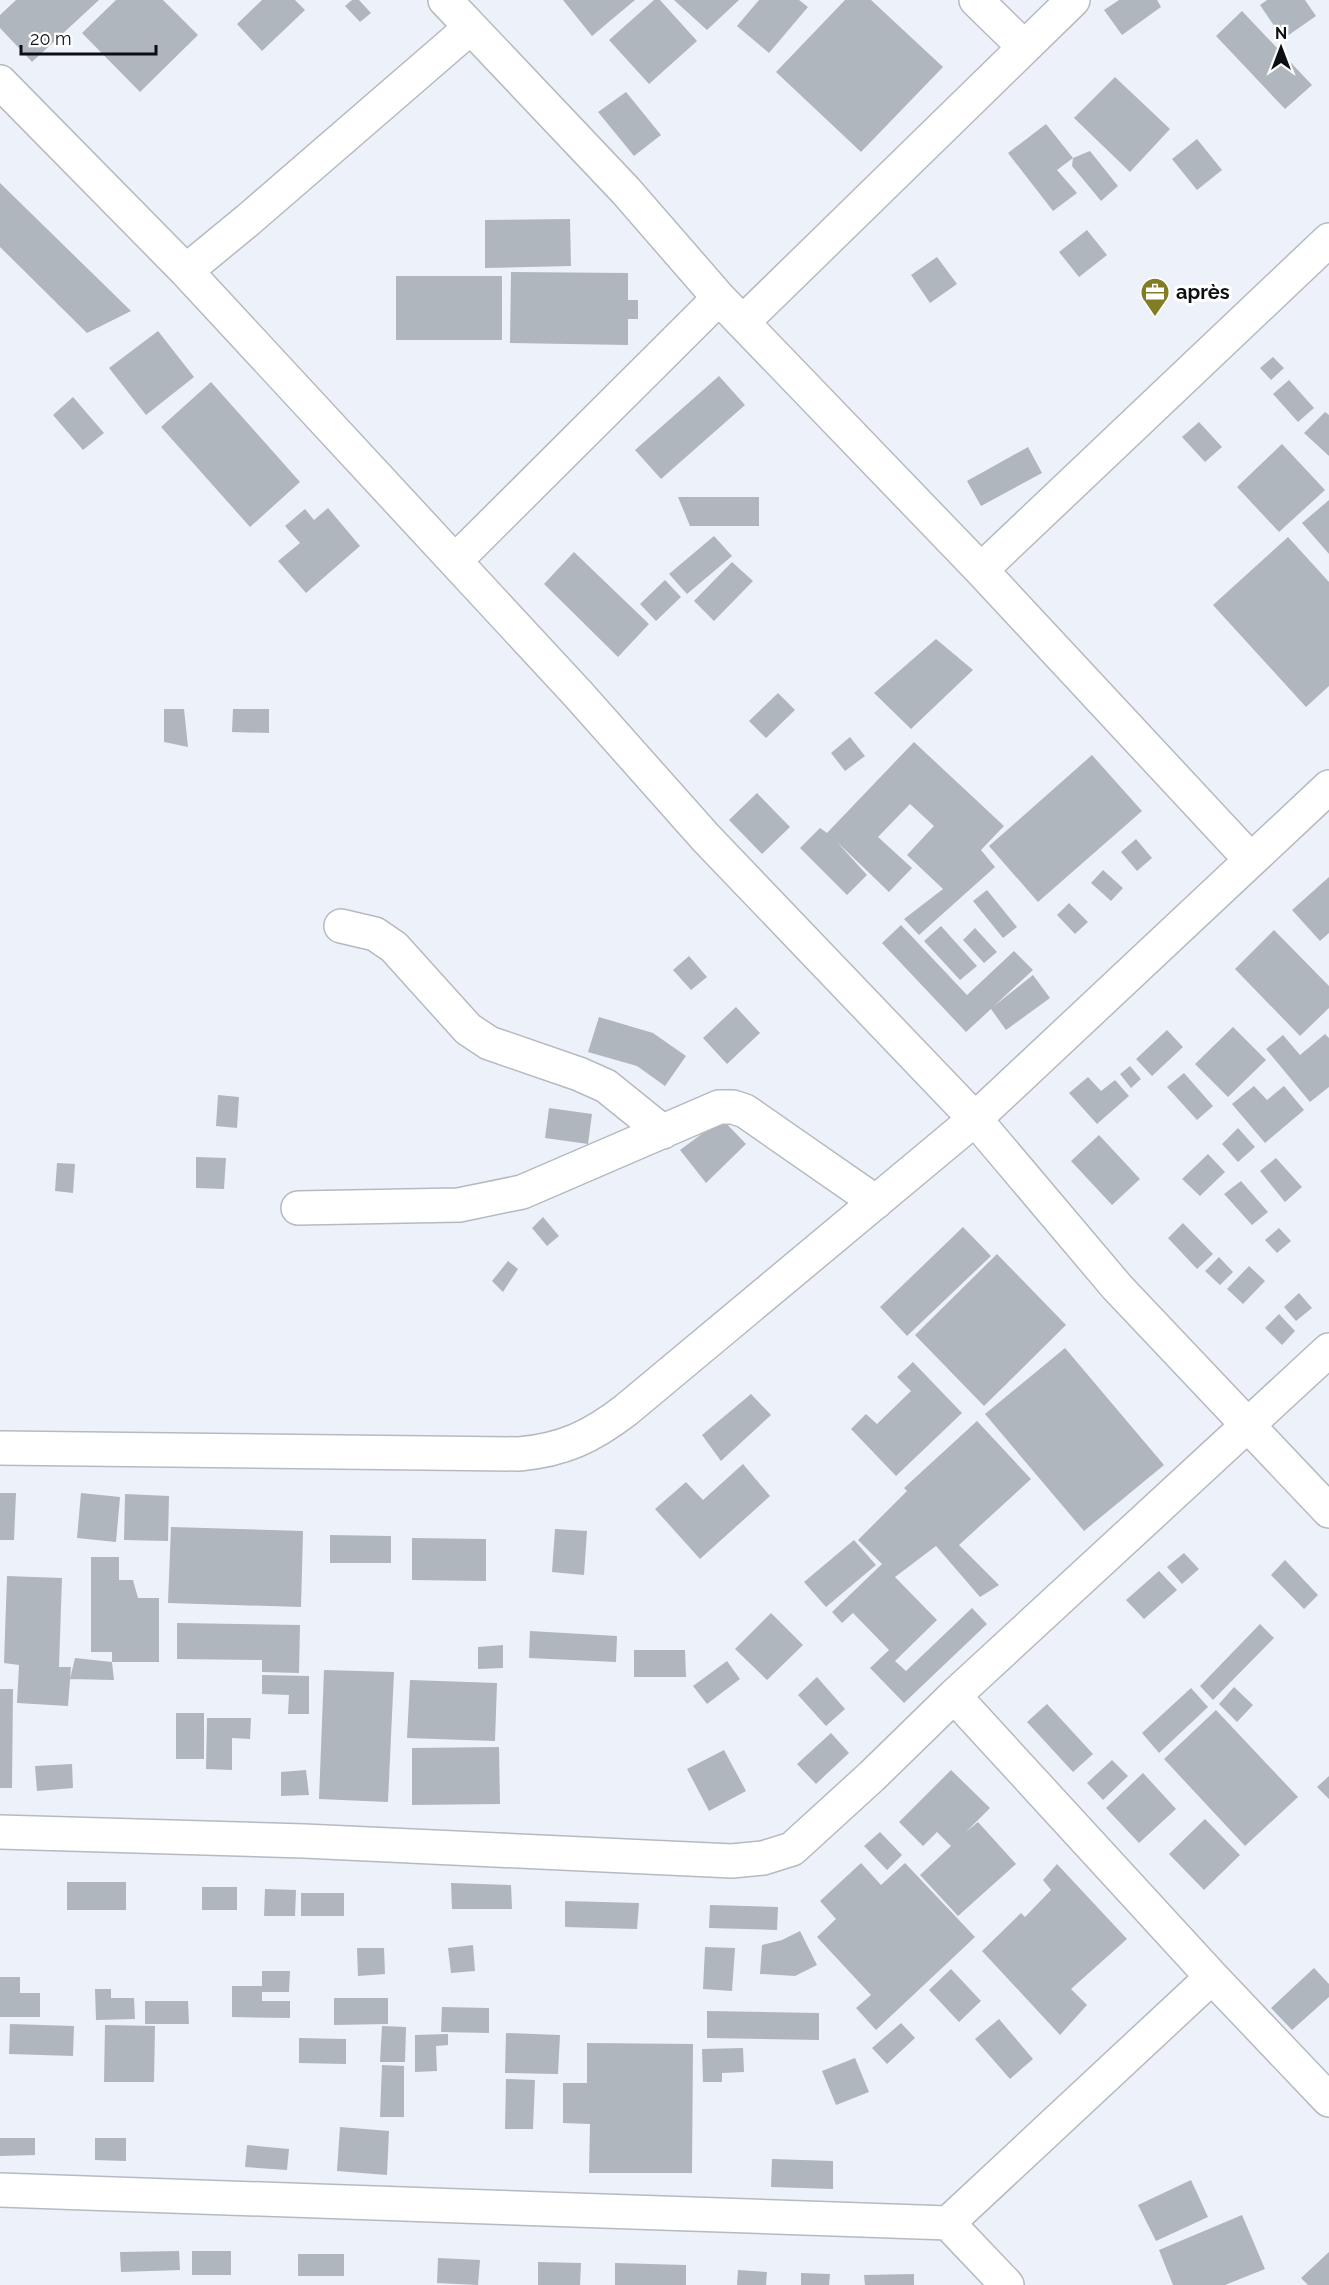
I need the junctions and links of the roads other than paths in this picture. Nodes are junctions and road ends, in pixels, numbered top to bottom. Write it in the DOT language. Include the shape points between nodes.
graph roads {
  1 [pos="445,0"];
  2 [pos="976,0"];
  3 [pos="1073,0"];
  4 [pos="470,28"];
  5 [pos="1024,47"];
  6 [pos="0,82"];
  7 [pos="1329,240"];
  8 [pos="186,271"];
  9 [pos="719,298"];
  10 [pos="743,322"];
  11 [pos="455,561"];
  12 [pos="981,570"];
  13 [pos="1329,787"];
  14 [pos="1251,860"];
  15 [pos="341,926"];
  16 [pos="975,1119"];
  17 [pos="663,1132"];
  18 [pos="876,1202"];
  19 [pos="297,1208"];
  20 [pos="1329,1350"];
  21 [pos="1249,1426"];
  22 [pos="0,1448"];
  23 [pos="1329,1511"];
  24 [pos="954,1696"];
  25 [pos="0,1832"];
  26 [pos="1212,1977"];
  27 [pos="1329,2100"];
  28 [pos="0,2190"];
  29 [pos="948,2223"];
  30 [pos="1007,2285"];
  1 -- 4 [label="street"];
  2 -- 5 [label="street"];
  3 -- 5 [label="street"];
  4 -- 8 [label="street"];
  4 -- 9 [label="street" via="626,190"];
  5 -- 10 [label="street"];
  6 -- 8 [label="street"];
  7 -- 12 [label="street"];
  8 -- 11 [label="street"];
  9 -- 10 [label="street"];
  9 -- 11 [label="street"];
  10 -- 12 [label="street"];
  11 -- 16 [label="street" via="706,838"];
  12 -- 14 [label="street"];
  13 -- 14 [label="street"];
  14 -- 16 [label="street"];
  15 -- 17 [label="street" via="375,934 394,947 468,1029 489,1043 606,1086"];
  16 -- 18 [label="street"];
  16 -- 21 [label="street" via="1117,1287"];
  17 -- 18 [label="street" via="719,1107 733,1107 745,1111"];
  17 -- 19 [label="street" via="522,1192 459,1205"];
  18 -- 22 [label="street" via="626,1410 568,1445 519,1454"];
  20 -- 21 [label="street"];
  21 -- 23 [label="street"];
  21 -- 24 [label="street"];
  24 -- 25 [label="street" via="792,1849 763,1858 732,1861"];
  24 -- 26 [label="street"];
  26 -- 27 [label="street"];
  26 -- 29 [label="street"];
  28 -- 29 [label="street"];
  29 -- 30 [label="street"];
}
